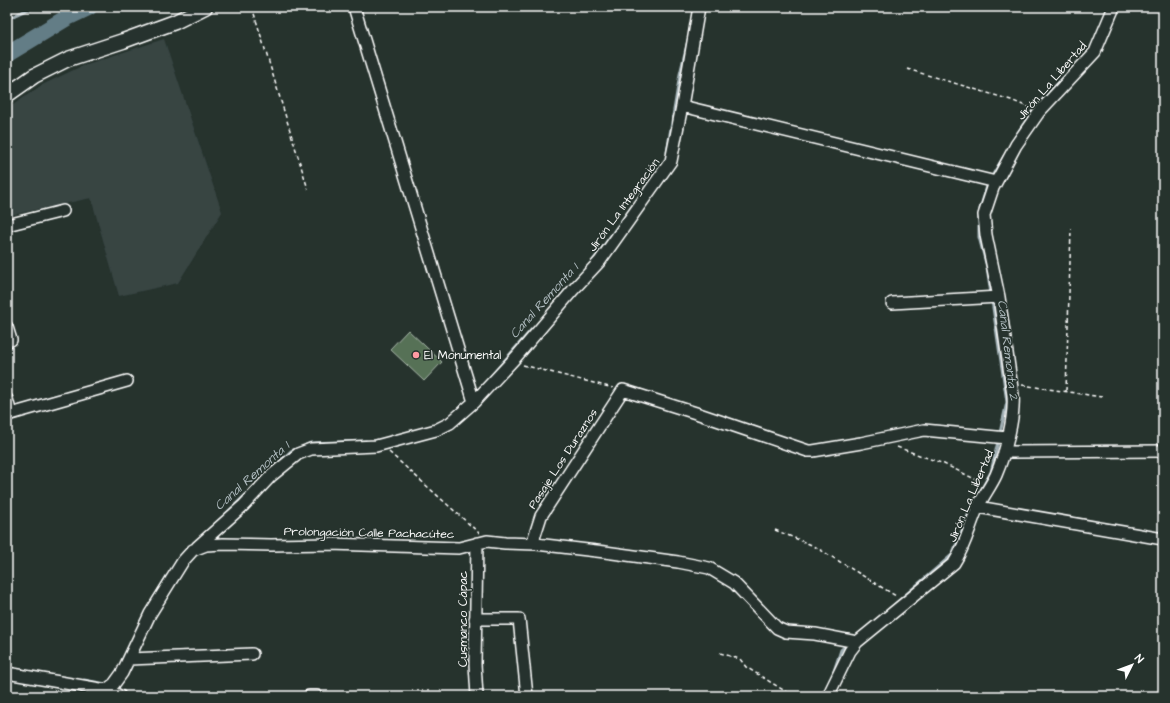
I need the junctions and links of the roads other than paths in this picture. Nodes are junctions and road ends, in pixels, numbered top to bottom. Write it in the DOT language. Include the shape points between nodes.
graph roads {
  1 [pos="205,7"];
  2 [pos="354,7"];
  3 [pos="699,7"];
  4 [pos="1114,7"];
  5 [pos="7,94"];
  6 [pos="682,106"];
  7 [pos="996,182"];
  8 [pos="63,211"];
  9 [pos="7,225"];
  10 [pos="999,297"];
  11 [pos="892,302"];
  12 [pos="7,327"];
  13 [pos="7,341"];
  14 [pos="127,382"];
  15 [pos="7,399"];
  16 [pos="474,402"];
  17 [pos="1007,438"];
  18 [pos="1163,451"];
  19 [pos="1004,452"];
  20 [pos="978,507"];
  21 [pos="1163,539"];
  22 [pos="482,542"];
  23 [pos="532,544"];
  24 [pos="193,550"];
  25 [pos="475,619"];
  26 [pos="857,642"];
  27 [pos="252,654"];
  28 [pos="130,659"];
  29 [pos="7,673"];
  30 [pos="106,690"];
  31 [pos="120,696"];
  32 [pos="309,696"];
  33 [pos="316,696"];
  34 [pos="477,696"];
  35 [pos="527,696"];
  36 [pos="828,696"];
  1 -- 5 [label="main road" via="175,22 68,59 34,76"];
  2 -- 16 [label="street"];
  3 -- 6 [label="street, Jirón La Integración"];
  4 -- 7 [label="street, Jirón La Libertad" via="1095,52 1039,112 1016,145"];
  6 -- 7 [label="street"];
  6 -- 16 [label="street, Jirón La Integración" via="671,161 600,261"];
  7 -- 10 [label="street, Jirón La Libertad" via="984,215"];
  8 -- 9 [label="street"];
  10 -- 11 [label="street"];
  10 -- 17 [label="street, Jirón La Libertad" via="1014,407"];
  12 -- 13 [label="street" via="11,340"];
  14 -- 15 [label="street" via="11,414"];
  16 -- 24 [label="street, Jirón La Integración" via="436,430 376,446 311,449 298,454"];
  17 -- 19 [label="street, Jirón La Libertad"];
  17 -- 23 [label="street, Pasaje Los Duraznos" via="924,430 808,451 623,390 541,516"];
  18 -- 19 [label="street"];
  19 -- 20 [label="street, Jirón La Libertad" via="996,475"];
  20 -- 21 [label="street"];
  20 -- 26 [label="street, Jirón La Libertad" via="967,539 954,563"];
  22 -- 23 [label="street, Prolongación Calle Pachacútec"];
  22 -- 24 [label="street, Prolongación Calle Pachacútec" via="459,548 223,544 206,545"];
  22 -- 25 [label="street, Cusmanco Cápac"];
  23 -- 26 [label="street, Prolongación Calle Pachacútec" via="709,568 734,583 777,628 786,632 815,634"];
  24 -- 28 [label="street" via="183,561 154,608"];
  25 -- 34 [label="street, Cusmanco Cápac"];
  25 -- 35 [label="street" via="519,619"];
  26 -- 36 [label="street, Jirón La Libertad"];
  27 -- 28 [label="street"];
  28 -- 30 [label="street" via="114,684"];
  29 -- 30 [label="street"];
  30 -- 31 [label="street"];
  32 -- 33 [label="street"];
}
